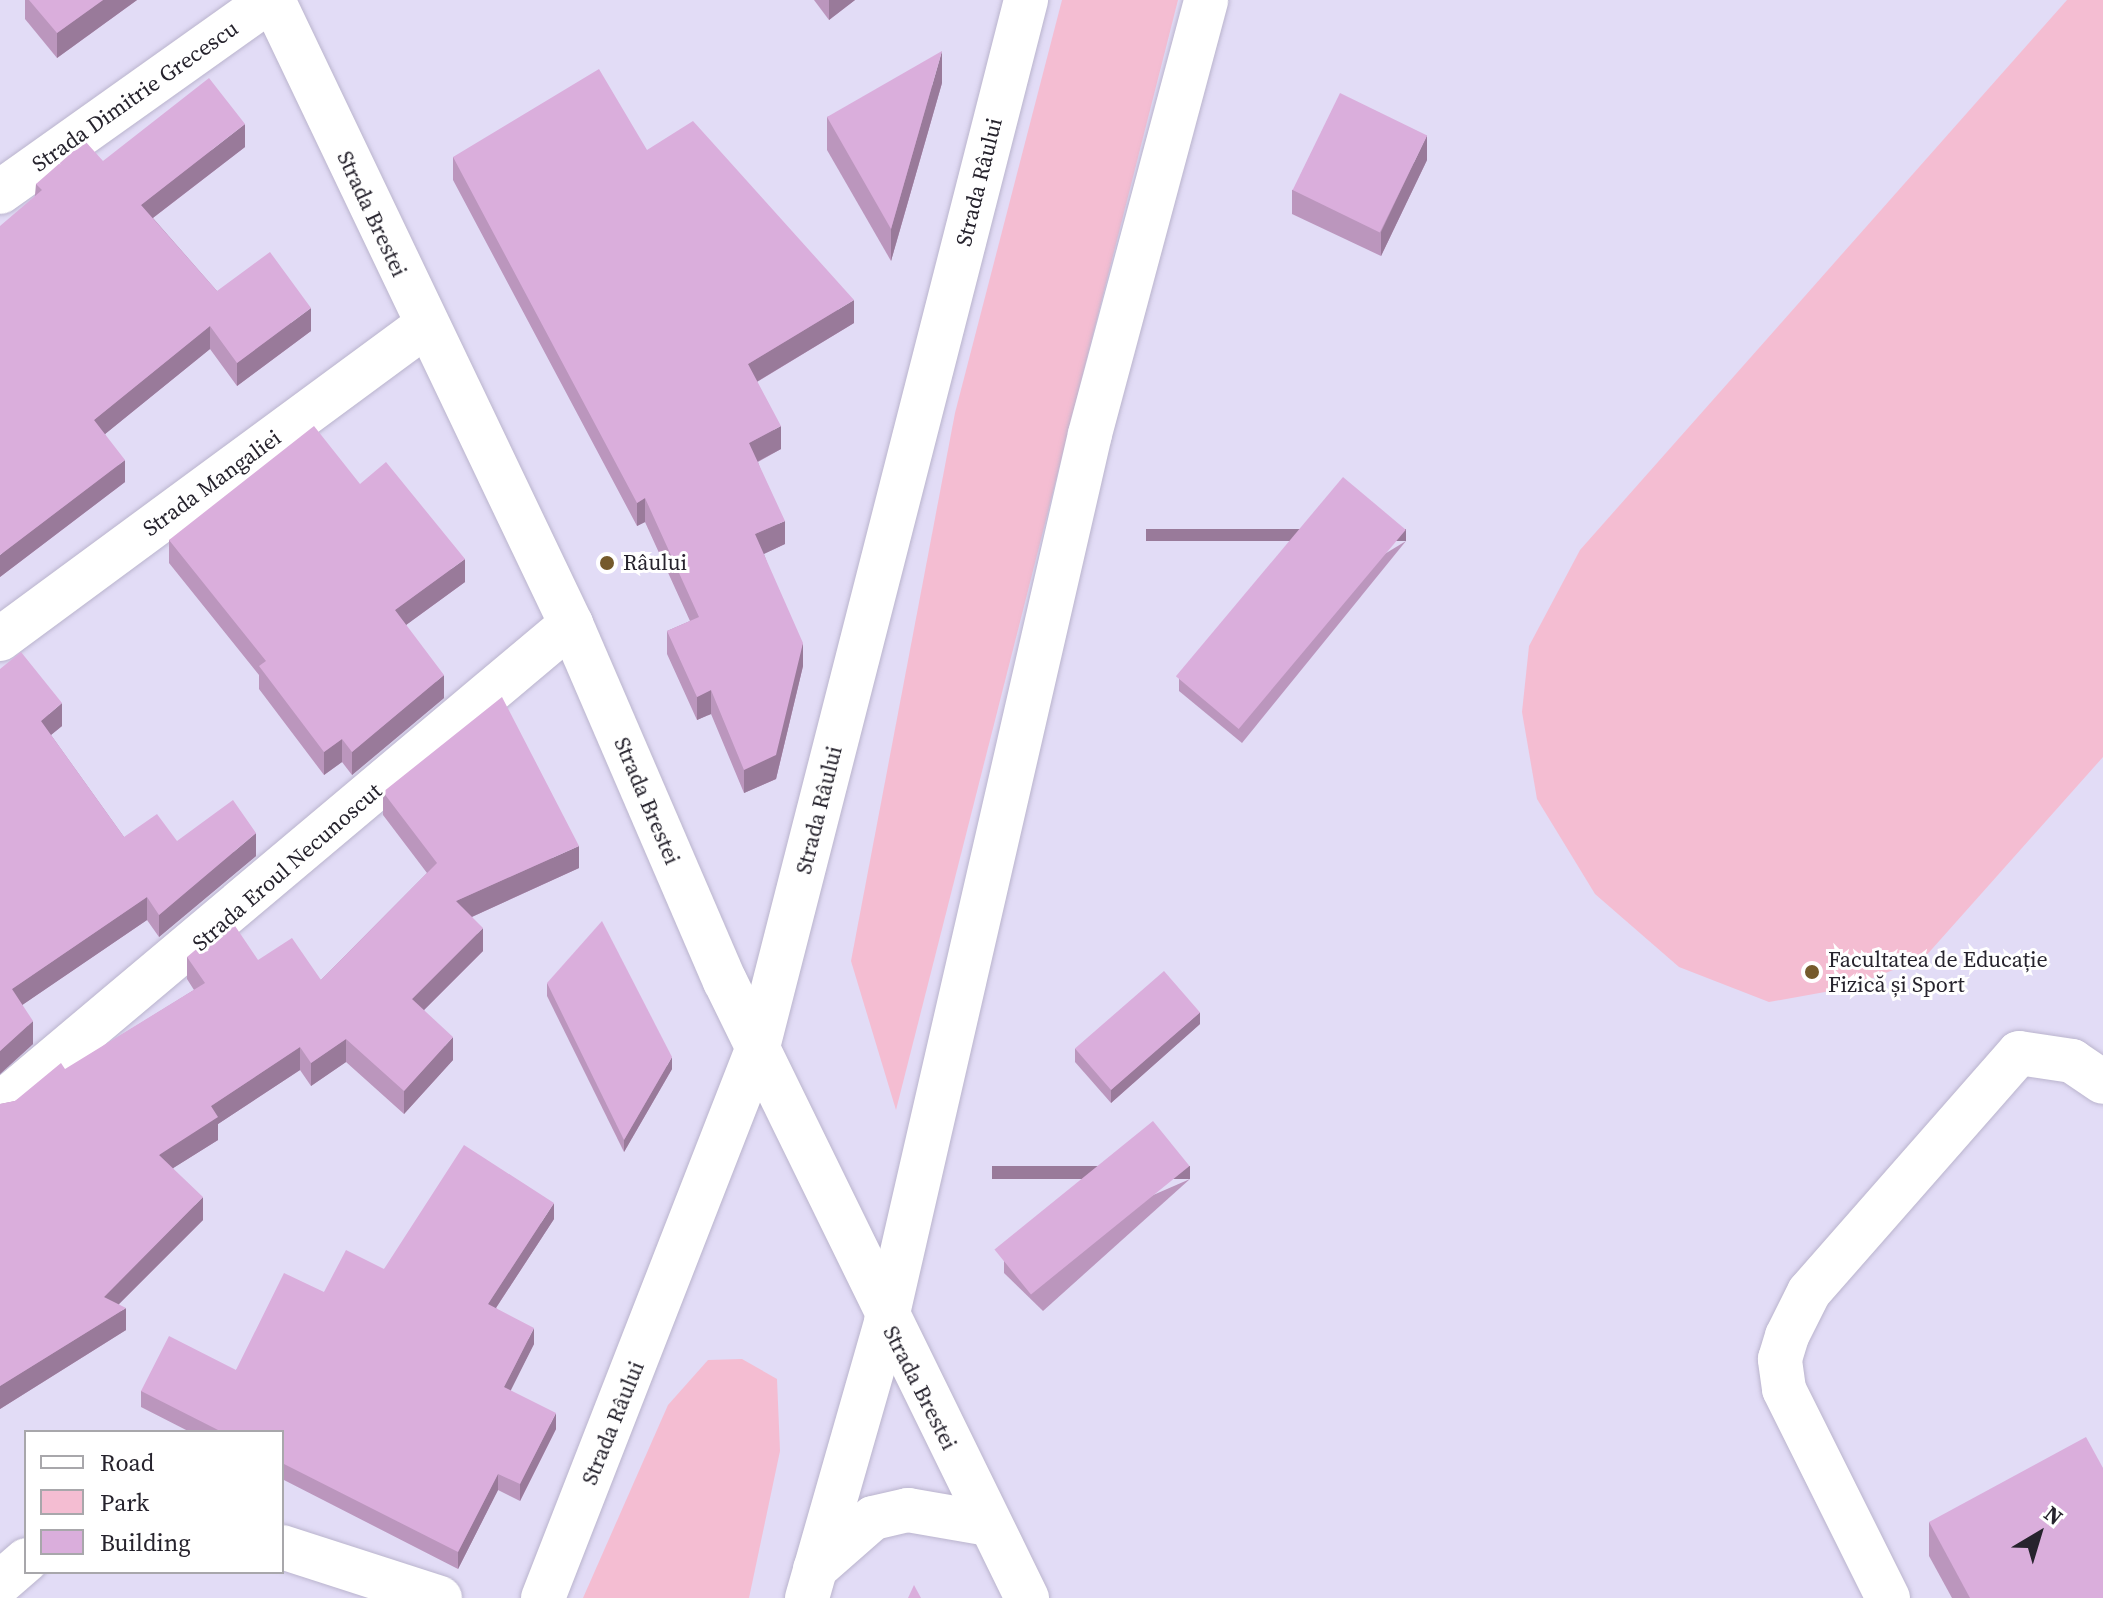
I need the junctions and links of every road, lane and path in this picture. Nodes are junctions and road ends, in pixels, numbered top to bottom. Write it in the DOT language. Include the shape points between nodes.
graph roads {
  1 [pos="271,0"];
  2 [pos="1026,0"];
  3 [pos="1206,0"];
  4 [pos="0,192"];
  5 [pos="425,326"];
  6 [pos="571,624"];
  7 [pos="0,639"];
  8 [pos="758,1047"];
  9 [pos="2103,1082"];
  10 [pos="0,1104"];
  11 [pos="886,1322"];
  12 [pos="989,1524"];
  13 [pos="284,1548"];
  14 [pos="24,1562"];
  15 [pos="0,1583"];
  16 [pos="810,1584"];
  17 [pos="440,1598"];
  18 [pos="543,1598"];
  19 [pos="1027,1598"];
  20 [pos="1888,1598"];
  1 -- 4 [label="main road, Strada Dimitrie Grecescu"];
  1 -- 5 [label="main road, Strada Brestei"];
  2 -- 8 [label="main road, Strada Râului"];
  3 -- 11 [label="main road" via="1090,434"];
  5 -- 6 [label="main road, Strada Brestei"];
  5 -- 7 [label="main road, Strada Mangaliei"];
  6 -- 8 [label="main road, Strada Brestei"];
  6 -- 10 [label="main road, Strada Eroul Necunoscut" via="55,1065"];
  8 -- 11 [label="main road, Strada Brestei"];
  8 -- 18 [label="main road, Strada Râului"];
  9 -- 20 [label="main road" via="2072,1061 2019,1053 1809,1292 1787,1336 1780,1359 1784,1389"];
  11 -- 12 [label="main road, Strada Brestei"];
  11 -- 16 [label="main road"];
  12 -- 16 [label="main road" via="908,1510 873,1518"];
  12 -- 19 [label="main road, Strada Brestei"];
  13 -- 17 [label="main road"];
  14 -- 15 [label="main road"];
}
